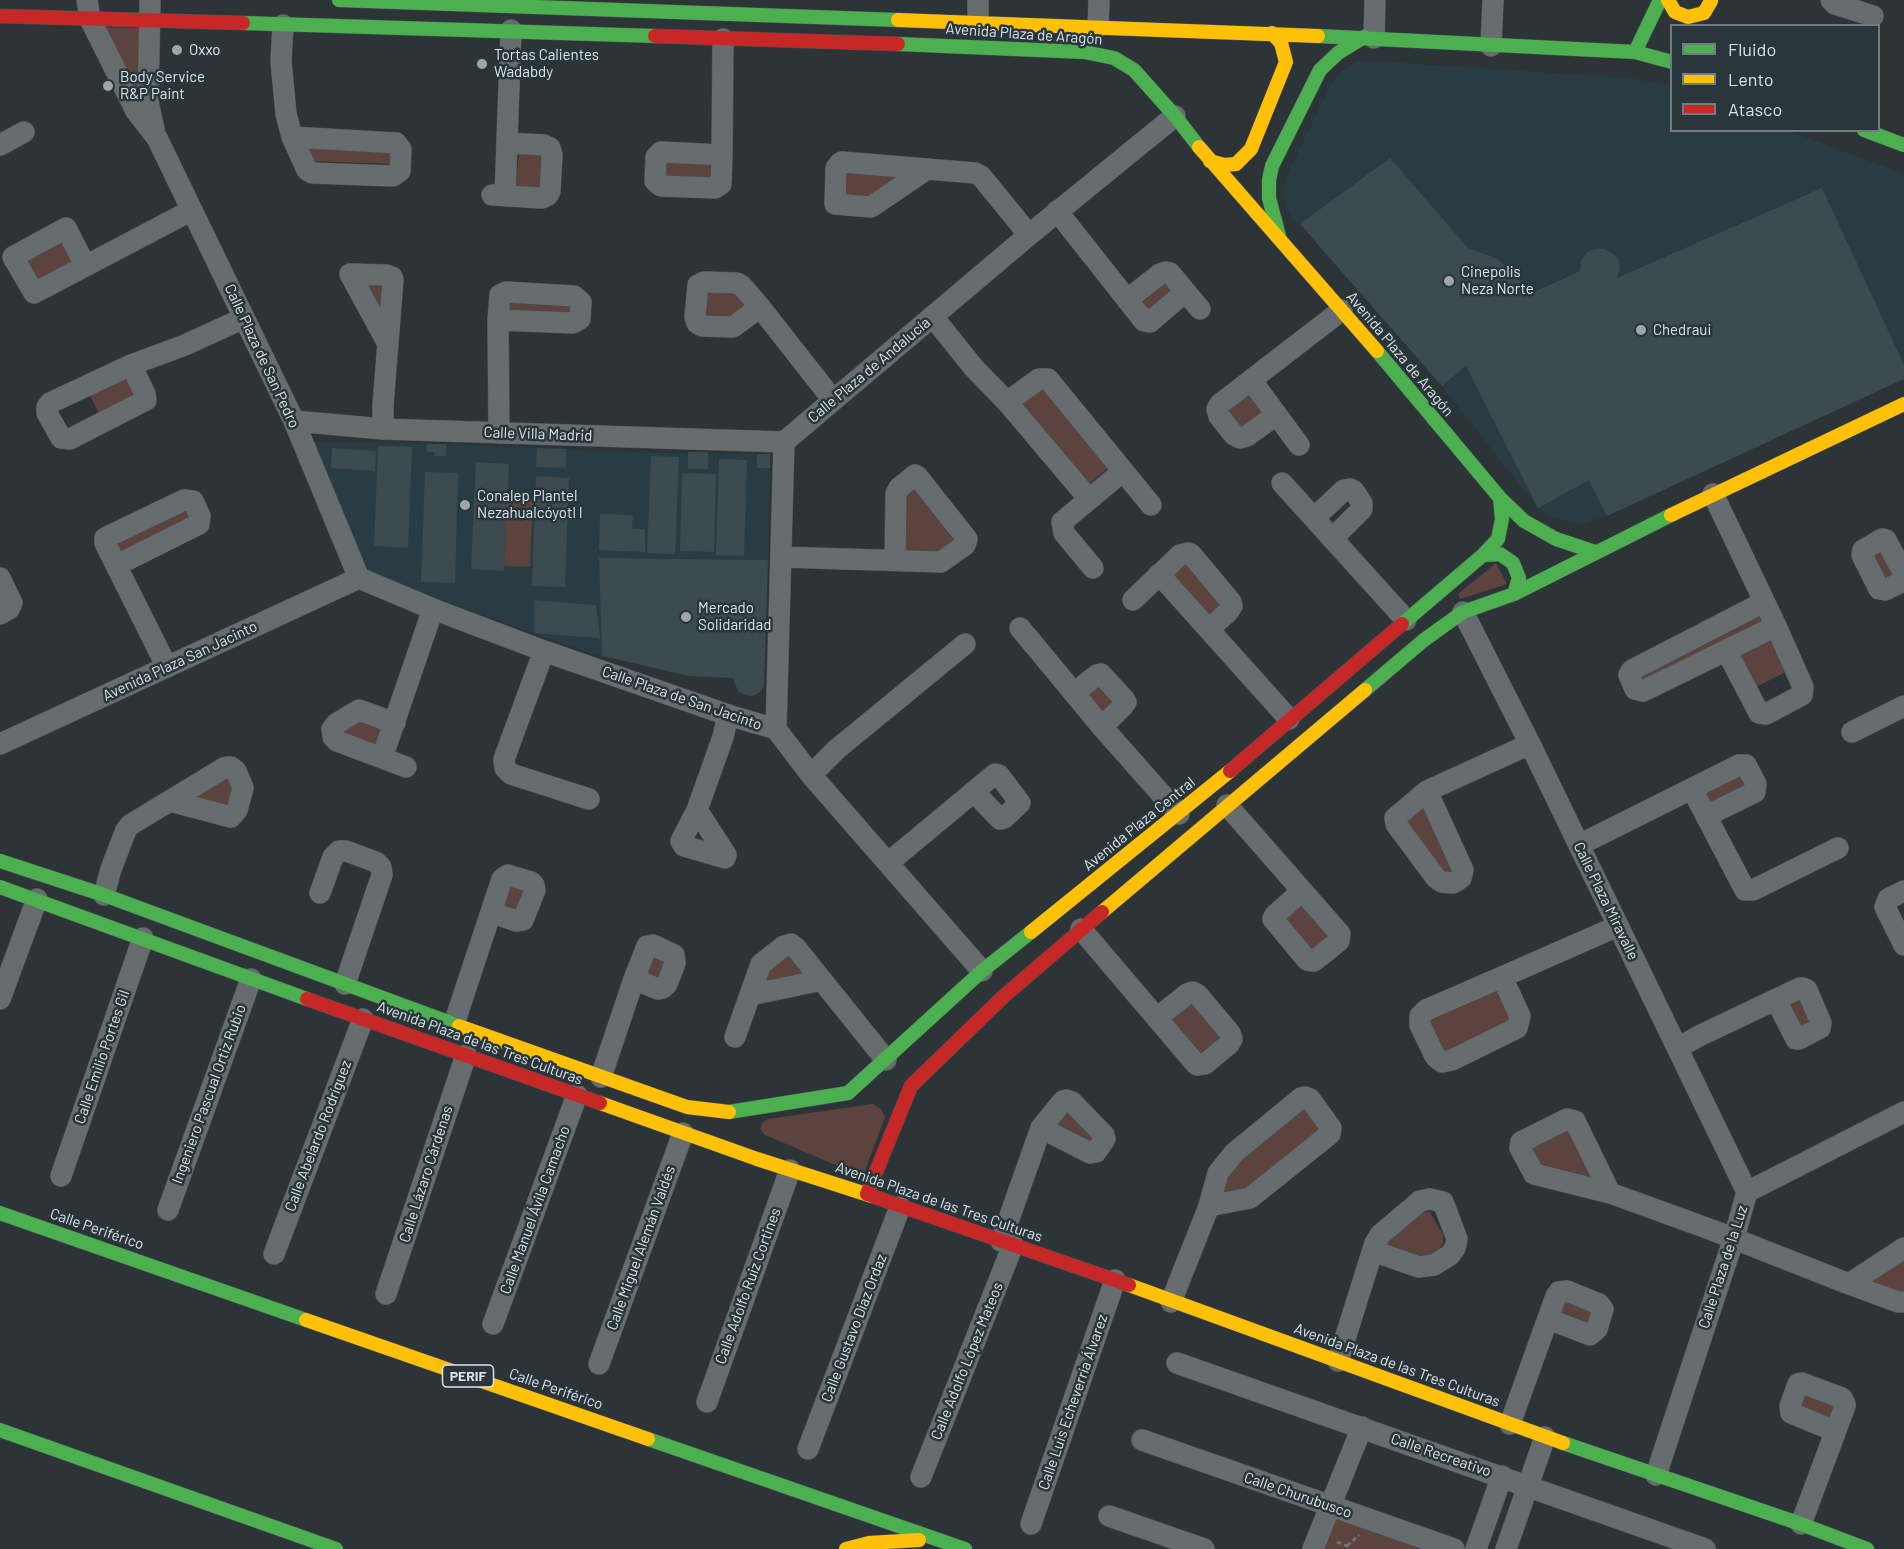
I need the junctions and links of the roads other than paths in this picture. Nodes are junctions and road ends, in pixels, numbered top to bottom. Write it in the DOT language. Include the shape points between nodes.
graph roads {
  1 [pos="339,0"];
  2 [pos="978,0"];
  3 [pos="1099,0"];
  4 [pos="1375,0"];
  5 [pos="1493,0"];
  6 [pos="1660,0"];
  7 [pos="1668,0"];
  8 [pos="1831,0"];
  9 [pos="1711,1"];
  10 [pos="590,5"];
  11 [pos="709,7"];
  12 [pos="88,10"];
  13 [pos="150,10"];
  14 [pos="1873,14"];
  15 [pos="0,16"];
  16 [pos="978,21"];
  17 [pos="1715,24"];
  18 [pos="283,25"];
  19 [pos="1098,27"];
  20 [pos="1149,29"];
  21 [pos="511,30"];
  22 [pos="1272,33"];
  23 [pos="590,34"];
  24 [pos="1369,38"];
  25 [pos="723,39"];
  26 [pos="1491,46"];
  27 [pos="1635,52"];
  28 [pos="1670,62"];
  29 [pos="1134,70"];
  30 [pos="1175,116"];
  31 [pos="0,130"];
  32 [pos="1869,132"];
  33 [pos="292,137"];
  34 [pos="156,138"];
  35 [pos="507,143"];
  36 [pos="0,145"];
  37 [pos="1904,145"];
  38 [pos="722,155"];
  39 [pos="1210,161"];
  40 [pos="927,169"];
  41 [pos="192,210"];
  42 [pos="1057,212"];
  43 [pos="1029,235"];
  44 [pos="1281,242"];
  45 [pos="85,265"];
  46 [pos="1185,292"];
  47 [pos="1127,300"];
  48 [pos="760,307"];
  49 [pos="1200,309"];
  50 [pos="1342,310"];
  51 [pos="933,317"];
  52 [pos="244,318"];
  53 [pos="498,320"];
  54 [pos="387,342"];
  55 [pos="131,365"];
  56 [pos="1251,380"];
  57 [pos="832,400"];
  58 [pos="1007,402"];
  59 [pos="1904,404"];
  60 [pos="1276,415"];
  61 [pos="294,421"];
  62 [pos="383,429"];
  63 [pos="499,433"];
  64 [pos="783,442"];
  65 [pos="1299,445"];
  66 [pos="1123,471"];
  67 [pos="1282,483"];
  68 [pos="1713,494"];
  69 [pos="1500,498"];
  70 [pos="1089,499"];
  71 [pos="1151,505"];
  72 [pos="1314,518"];
  73 [pos="1333,538"];
  74 [pos="1595,552"];
  75 [pos="1483,555"];
  76 [pos="782,557"];
  77 [pos="895,560"];
  78 [pos="117,565"];
  79 [pos="1093,568"];
  80 [pos="1159,574"];
  81 [pos="1904,574"];
  82 [pos="0,578"];
  83 [pos="359,578"];
  84 [pos="1904,581"];
  85 [pos="1450,584"];
  86 [pos="1514,594"];
  87 [pos="1133,600"];
  88 [pos="1764,602"];
  89 [pos="433,609"];
  90 [pos="1463,612"];
  91 [pos="0,614"];
  92 [pos="1406,620"];
  93 [pos="1776,626"];
  94 [pos="1020,628"];
  95 [pos="1209,629"];
  96 [pos="965,644"];
  97 [pos="1726,650"];
  98 [pos="544,651"];
  99 [pos="167,667"];
  100 [pos="1074,693"];
  101 [pos="1904,706"];
  102 [pos="728,715"];
  103 [pos="1289,719"];
  104 [pos="395,723"];
  105 [pos="1102,727"];
  106 [pos="776,729"];
  107 [pos="1852,732"];
  108 [pos="0,744"];
  109 [pos="1530,744"];
  110 [pos="382,758"];
  111 [pos="406,767"];
  112 [pos="811,775"];
  113 [pos="1692,789"];
  114 [pos="1427,791"];
  115 [pos="974,792"];
  116 [pos="589,799"];
  117 [pos="170,801"];
  118 [pos="1227,805"];
  119 [pos="697,810"];
  120 [pos="1179,814"];
  121 [pos="1706,816"];
  122 [pos="1579,845"];
  123 [pos="1838,848"];
  124 [pos="0,861"];
  125 [pos="888,863"];
  126 [pos="0,887"];
  127 [pos="1302,891"];
  128 [pos="1904,891"];
  129 [pos="320,893"];
  130 [pos="104,895"];
  131 [pos="37,899"];
  132 [pos="490,912"];
  133 [pos="1618,926"];
  134 [pos="1080,929"];
  135 [pos="143,938"];
  136 [pos="1904,945"];
  137 [pos="982,970"];
  138 [pos="1502,977"];
  139 [pos="251,979"];
  140 [pos="634,979"];
  141 [pos="822,980"];
  142 [pos="345,984"];
  143 [pos="750,995"];
  144 [pos="0,999"];
  145 [pos="1776,1000"];
  146 [pos="1157,1018"];
  147 [pos="363,1019"];
  148 [pos="454,1024"];
  149 [pos="735,1037"];
  150 [pos="1678,1048"];
  151 [pos="466,1055"];
  152 [pos="886,1060"];
  153 [pos="601,1077"];
  154 [pos="872,1088"];
  155 [pos="848,1094"];
  156 [pos="577,1095"];
  157 [pos="887,1097"];
  158 [pos="746,1111"];
  159 [pos="899,1112"];
  160 [pos="1904,1112"];
  161 [pos="742,1128"];
  162 [pos="1041,1128"];
  163 [pos="683,1132"];
  164 [pos="747,1144"];
  165 [pos="757,1159"];
  166 [pos="790,1170"];
  167 [pos="61,1176"];
  168 [pos="1747,1192"];
  169 [pos="1610,1193"];
  170 [pos="867,1194"];
  171 [pos="1209,1206"];
  172 [pos="900,1207"];
  173 [pos="168,1210"];
  174 [pos="0,1213"];
  175 [pos="1734,1238"];
  176 [pos="1007,1243"];
  177 [pos="1904,1248"];
  178 [pos="1373,1251"];
  179 [pos="274,1254"];
  180 [pos="1115,1280"];
  181 [pos="1849,1284"];
  182 [pos="386,1294"];
  183 [pos="1171,1302"];
  184 [pos="1904,1302"];
  185 [pos="1548,1319"];
  186 [pos="493,1324"];
  187 [pos="1338,1361"];
  188 [pos="1177,1363"];
  189 [pos="599,1364"];
  190 [pos="706,1401"];
  191 [pos="1513,1415"];
  192 [pos="1362,1427"];
  193 [pos="0,1430"];
  194 [pos="1835,1431"];
  195 [pos="1545,1437"];
  196 [pos="1142,1440"];
  197 [pos="808,1449"];
  198 [pos="1656,1475"];
  199 [pos="1502,1476"];
  200 [pos="921,1477"];
  201 [pos="1527,1485"];
  202 [pos="1330,1507"];
  203 [pos="1109,1516"];
  204 [pos="1031,1524"];
  205 [pos="1801,1524"];
  206 [pos="936,1539"];
  207 [pos="336,1549"];
  208 [pos="846,1549"];
  209 [pos="965,1549"];
  210 [pos="1204,1549"];
  211 [pos="1313,1549"];
  212 [pos="1454,1549"];
  213 [pos="1476,1549"];
  214 [pos="1506,1549"];
  215 [pos="1706,1549"];
  216 [pos="1867,1549"];
  1 -- 10 [label="main road, Avenida Plaza de Aragón"];
  2 -- 16 [label="street"];
  3 -- 19 [label="street"];
  4 -- 24 [label="street"];
  5 -- 26 [label="street"];
  6 -- 27 [label="main road"];
  7 -- 9 [label="main road" via="1675,12 1688,17 1704,13"];
  8 -- 14 [label="street"];
  9 -- 17 [label="main road"];
  10 -- 11 [label="main road, Avenida Plaza de Aragón"];
  10 -- 23 [label="street"];
  11 -- 16 [label="main road, Avenida Plaza de Aragón"];
  12 -- 13 [label="main road, Avenida Plaza de Aragón"];
  12 -- 15 [label="main road, Avenida Plaza de Aragón"];
  12 -- 34 [label="street, Calle Plaza de San Pedro" via="136,111"];
  13 -- 18 [label="main road, Avenida Plaza de Aragón"];
  13 -- 34 [label="street, Calle Plaza de San Pedro" via="148,102"];
  16 -- 19 [label="main road, Avenida Plaza de Aragón"];
  18 -- 21 [label="main road, Avenida Plaza de Aragón"];
  18 -- 33 [label="street" via="281,61"];
  19 -- 20 [label="main road, Avenida Plaza de Aragón"];
  20 -- 22 [label="main road, Avenida Plaza de Aragón"];
  20 -- 29 [label="main road" via="1138,33 1133,46 1130,60"];
  21 -- 23 [label="main road, Avenida Plaza de Aragón"];
  21 -- 35 [label="street"];
  22 -- 24 [label="main road, Avenida Plaza de Aragón"];
  22 -- 39 [label="main road" via="1281,43 1286,62 1251,149 1236,164"];
  23 -- 25 [label="main road, Avenida Plaza de Aragón"];
  24 -- 26 [label="main road, Avenida Plaza de Aragón"];
  24 -- 44 [label="main road" via="1338,53 1320,70 1272,166 1269,198"];
  25 -- 29 [label="main road, Avenida Plaza de Aragón" via="1084,52 1114,57"];
  25 -- 38 [label="street"];
  26 -- 27 [label="main road, Avenida Plaza de Aragón"];
  27 -- 28 [label="main road, Avenida Plaza de Aragón"];
  29 -- 30 [label="main road, Avenida Plaza de Aragón"];
  30 -- 39 [label="main road, Avenida Plaza de Aragón"];
  30 -- 42 [label="street, Calle Plaza de Andalucía"];
  31 -- 36 [label="street" via="24,132"];
  32 -- 37 [label="main road"];
  33 -- 33 [label="street" via="305,168 312,172 393,176 400,171 401,149 393,142"];
  34 -- 41 [label="street, Calle Plaza de San Pedro"];
  35 -- 35 [label="street" via="550,148 548,195 498,195"];
  38 -- 38 [label="street" via="658,153 656,184 717,188 721,184"];
  39 -- 44 [label="main road, Avenida Plaza de Aragón"];
  40 -- 43 [label="street" via="979,174"];
  41 -- 45 [label="street"];
  41 -- 52 [label="street, Calle Plaza de San Pedro"];
  42 -- 43 [label="street, Calle Plaza de Andalucía"];
  42 -- 47 [label="street"];
  43 -- 51 [label="street, Calle Plaza de Andalucía"];
  44 -- 50 [label="main road, Avenida Plaza de Aragón"];
  46 -- 47 [label="street" via="1167,272"];
  46 -- 47 [label="street" via="1148,323"];
  46 -- 49 [label="street"];
  48 -- 57 [label="street"];
  50 -- 56 [label="street"];
  50 -- 69 [label="main road, Avenida Plaza de Aragón"];
  51 -- 57 [label="street, Calle Plaza de Andalucía"];
  51 -- 58 [label="street"];
  52 -- 55 [label="street"];
  52 -- 61 [label="street, Calle Plaza de San Pedro"];
  53 -- 63 [label="street"];
  54 -- 62 [label="street"];
  56 -- 60 [label="street"];
  56 -- 60 [label="street" via="1220,404 1219,416 1240,438"];
  57 -- 64 [label="street, Calle Plaza de Andalucía"];
  58 -- 66 [label="street" via="1039,379 1048,380"];
  58 -- 70 [label="street"];
  59 -- 68 [label="main road"];
  60 -- 65 [label="street"];
  61 -- 62 [label="street, Calle Villa Madrid"];
  61 -- 83 [label="street, Calle Plaza de San Pedro"];
  62 -- 63 [label="street, Calle Villa Madrid"];
  63 -- 64 [label="street, Calle Villa Madrid"];
  64 -- 76 [label="street"];
  66 -- 70 [label="street"];
  66 -- 71 [label="street"];
  67 -- 72 [label="street"];
  68 -- 74 [label="main road"];
  68 -- 88 [label="street"];
  69 -- 74 [label="main road, Avenida Plaza de Aragón" via="1524,521 1556,539"];
  69 -- 75 [label="main road, Avenida Plaza Central" via="1502,519 1498,539"];
  70 -- 79 [label="street" via="1062,526"];
  72 -- 73 [label="street"];
  72 -- 73 [label="street" via="1344,490 1354,492 1362,509"];
  73 -- 92 [label="street"];
  74 -- 86 [label="main road"];
  75 -- 85 [label="main road, Avenida Plaza Central"];
  75 -- 86 [label="main road" via="1500,554 1513,563 1518,579"];
  76 -- 77 [label="street"];
  76 -- 106 [label="street"];
  78 -- 99 [label="street"];
  80 -- 87 [label="street"];
  80 -- 95 [label="street"];
  80 -- 95 [label="street" via="1180,555 1194,556 1232,606"];
  81 -- 84 [label="street" via="1886,540 1863,550 1879,589"];
  82 -- 91 [label="street" via="12,603"];
  83 -- 89 [label="street, Calle Plaza de San Jacinto"];
  83 -- 99 [label="street, Avenida Plaza San Jacinto"];
  85 -- 90 [label="main road" via="1450,602"];
  85 -- 92 [label="main road, Avenida Plaza Central"];
  86 -- 90 [label="main road"];
  88 -- 93 [label="street"];
  88 -- 97 [label="street" via="1632,670 1629,677 1635,689 1643,691"];
  89 -- 98 [label="street, Calle Plaza de San Jacinto"];
  89 -- 104 [label="street"];
  90 -- 109 [label="street, Calle Plaza Miravalle"];
  90 -- 118 [label="main road" via="1424,640"];
  92 -- 103 [label="main road, Avenida Plaza Central"];
  93 -- 97 [label="street"];
  93 -- 97 [label="street" via="1803,693 1766,714 1759,713"];
  94 -- 100 [label="street"];
  95 -- 103 [label="street"];
  96 -- 112 [label="street"];
  98 -- 102 [label="street, Calle Plaza de San Jacinto"];
  98 -- 116 [label="street" via="504,759 505,768 511,774"];
  99 -- 108 [label="street, Avenida Plaza San Jacinto"];
  100 -- 105 [label="street"];
  100 -- 105 [label="street" via="1101,674 1124,699 1124,705"];
  101 -- 107 [label="street"];
  102 -- 106 [label="street, Calle Plaza de San Jacinto"];
  102 -- 119 [label="street"];
  103 -- 120 [label="main road, Avenida Plaza Central"];
  104 -- 110 [label="street"];
  104 -- 110 [label="street" via="359,710 332,729 337,741"];
  105 -- 120 [label="street"];
  106 -- 112 [label="street, Calle Plaza de San Jacinto"];
  109 -- 114 [label="street"];
  109 -- 122 [label="street, Calle Plaza Miravalle"];
  110 -- 111 [label="street"];
  112 -- 125 [label="street, Calle Plaza de San Jacinto"];
  113 -- 121 [label="street"];
  113 -- 121 [label="street" via="1744,764 1756,784 1753,793"];
  113 -- 122 [label="street"];
  115 -- 125 [label="street"];
  117 -- 130 [label="street" via="127,827"];
  118 -- 127 [label="street"];
  118 -- 134 [label="main road"];
  120 -- 137 [label="main road, Avenida Plaza Central"];
  121 -- 123 [label="street" via="1747,891"];
  122 -- 133 [label="street, Calle Plaza Miravalle"];
  124 -- 130 [label="main road, Avenida Plaza de las Tres Culturas"];
  125 -- 137 [label="street, Calle Plaza de San Jacinto"];
  126 -- 131 [label="main road, Avenida Plaza de las Tres Culturas"];
  128 -- 136 [label="street" via="1888,898 1885,907"];
  129 -- 142 [label="street" via="339,851 381,867 382,875"];
  130 -- 142 [label="main road, Avenida Plaza de las Tres Culturas"];
  131 -- 135 [label="main road, Avenida Plaza de las Tres Culturas"];
  131 -- 144 [label="street"];
  132 -- 148 [label="street"];
  133 -- 138 [label="street"];
  133 -- 150 [label="street, Calle Plaza Miravalle"];
  134 -- 146 [label="street"];
  134 -- 159 [label="main road" via="923,1073 911,1086"];
  135 -- 139 [label="main road, Avenida Plaza de las Tres Culturas"];
  135 -- 167 [label="street, Calle Emilio Portes Gil"];
  137 -- 152 [label="main road, Avenida Plaza Central"];
  138 -- 138 [label="street" via="1420,1016 1420,1025 1442,1062 1517,1028 1520,1016"];
  139 -- 147 [label="main road, Avenida Plaza de las Tres Culturas"];
  139 -- 173 [label="street, Ingeniero Pascual Ortiz Rubio"];
  140 -- 153 [label="street"];
  141 -- 143 [label="street"];
  141 -- 143 [label="street" via="796,948 787,945 761,964"];
  141 -- 152 [label="street"];
  142 -- 148 [label="main road, Avenida Plaza de las Tres Culturas"];
  143 -- 149 [label="street"];
  145 -- 150 [label="street"];
  147 -- 151 [label="main road, Avenida Plaza de las Tres Culturas"];
  147 -- 179 [label="street, Calle Abelardo Rodríguez"];
  148 -- 153 [label="main road, Avenida Plaza de las Tres Culturas"];
  150 -- 168 [label="street, Calle Plaza Miravalle"];
  151 -- 156 [label="main road, Avenida Plaza de las Tres Culturas"];
  151 -- 182 [label="street, Calle Lázaro Cárdenas"];
  152 -- 155 [label="main road, Avenida Plaza Central"];
  153 -- 158 [label="main road, Avenida Plaza de las Tres Culturas" via="704,1111"];
  154 -- 155 [label="main road"];
  155 -- 158 [label="main road"];
  156 -- 163 [label="main road, Avenida Plaza de las Tres Culturas"];
  156 -- 186 [label="street, Calle Manuel Ávila Camacho"];
  157 -- 159 [label="main road"];
  158 -- 161 [label="main road"];
  159 -- 170 [label="main road"];
  160 -- 168 [label="street, Calle Plaza de la Luz"];
  162 -- 176 [label="street, Calle Adolfo López Mateos" via="1008,1218"];
  163 -- 165 [label="main road, Avenida Plaza de las Tres Culturas"];
  163 -- 189 [label="street, Calle Miguel Alemán Valdés"];
  164 -- 165 [label="main road"];
  165 -- 166 [label="main road, Avenida Plaza de las Tres Culturas"];
  166 -- 170 [label="main road, Avenida Plaza de las Tres Culturas"];
  166 -- 190 [label="street, Calle Adolfo Ruiz Cortines"];
  168 -- 175 [label="street, Calle Plaza de la Luz"];
  169 -- 175 [label="street"];
  170 -- 172 [label="main road, Avenida Plaza de las Tres Culturas"];
  171 -- 171 [label="street" via="1218,1173 1234,1153 1301,1098 1310,1099 1331,1128 1330,1134 1250,1198"];
  171 -- 183 [label="street"];
  172 -- 176 [label="main road, Avenida Plaza de las Tres Culturas"];
  172 -- 197 [label="street, Calle Gustavo Díaz Ordaz"];
  174 -- 206 [label="main road, Calle Periférico / PERIF"];
  175 -- 181 [label="street"];
  175 -- 198 [label="street, Calle Plaza de la Luz"];
  176 -- 180 [label="main road, Avenida Plaza de las Tres Culturas"];
  176 -- 200 [label="street, Calle Adolfo López Mateos"];
  177 -- 181 [label="street"];
  178 -- 187 [label="street"];
  180 -- 183 [label="main road, Avenida Plaza de las Tres Culturas"];
  180 -- 204 [label="street, Calle Luis Echeverría Álvarez"];
  181 -- 184 [label="street"];
  183 -- 187 [label="main road, Avenida Plaza de las Tres Culturas"];
  185 -- 191 [label="street"];
  187 -- 191 [label="main road, Avenida Plaza de las Tres Culturas"];
  188 -- 192 [label="street, Calle Recreativo"];
  191 -- 195 [label="main road, Avenida Plaza de las Tres Culturas"];
  192 -- 199 [label="street, Calle Recreativo"];
  192 -- 202 [label="street"];
  193 -- 207 [label="main road"];
  194 -- 205 [label="street"];
  195 -- 198 [label="main road, Avenida Plaza de las Tres Culturas"];
  195 -- 201 [label="street"];
  196 -- 202 [label="street, Calle Churubusco"];
  198 -- 205 [label="main road, Avenida Plaza de las Tres Culturas"];
  199 -- 201 [label="street, Calle Recreativo"];
  199 -- 213 [label="street"];
  201 -- 214 [label="street"];
  201 -- 215 [label="street, Calle Recreativo"];
  202 -- 211 [label="street"];
  202 -- 212 [label="street, Calle Churubusco"];
  203 -- 210 [label="street"];
  205 -- 216 [label="main road, Avenida Plaza de las Tres Culturas"];
  206 -- 208 [label="main road" via="869,1543"];
  206 -- 209 [label="main road, Calle Periférico / PERIF"];
}
